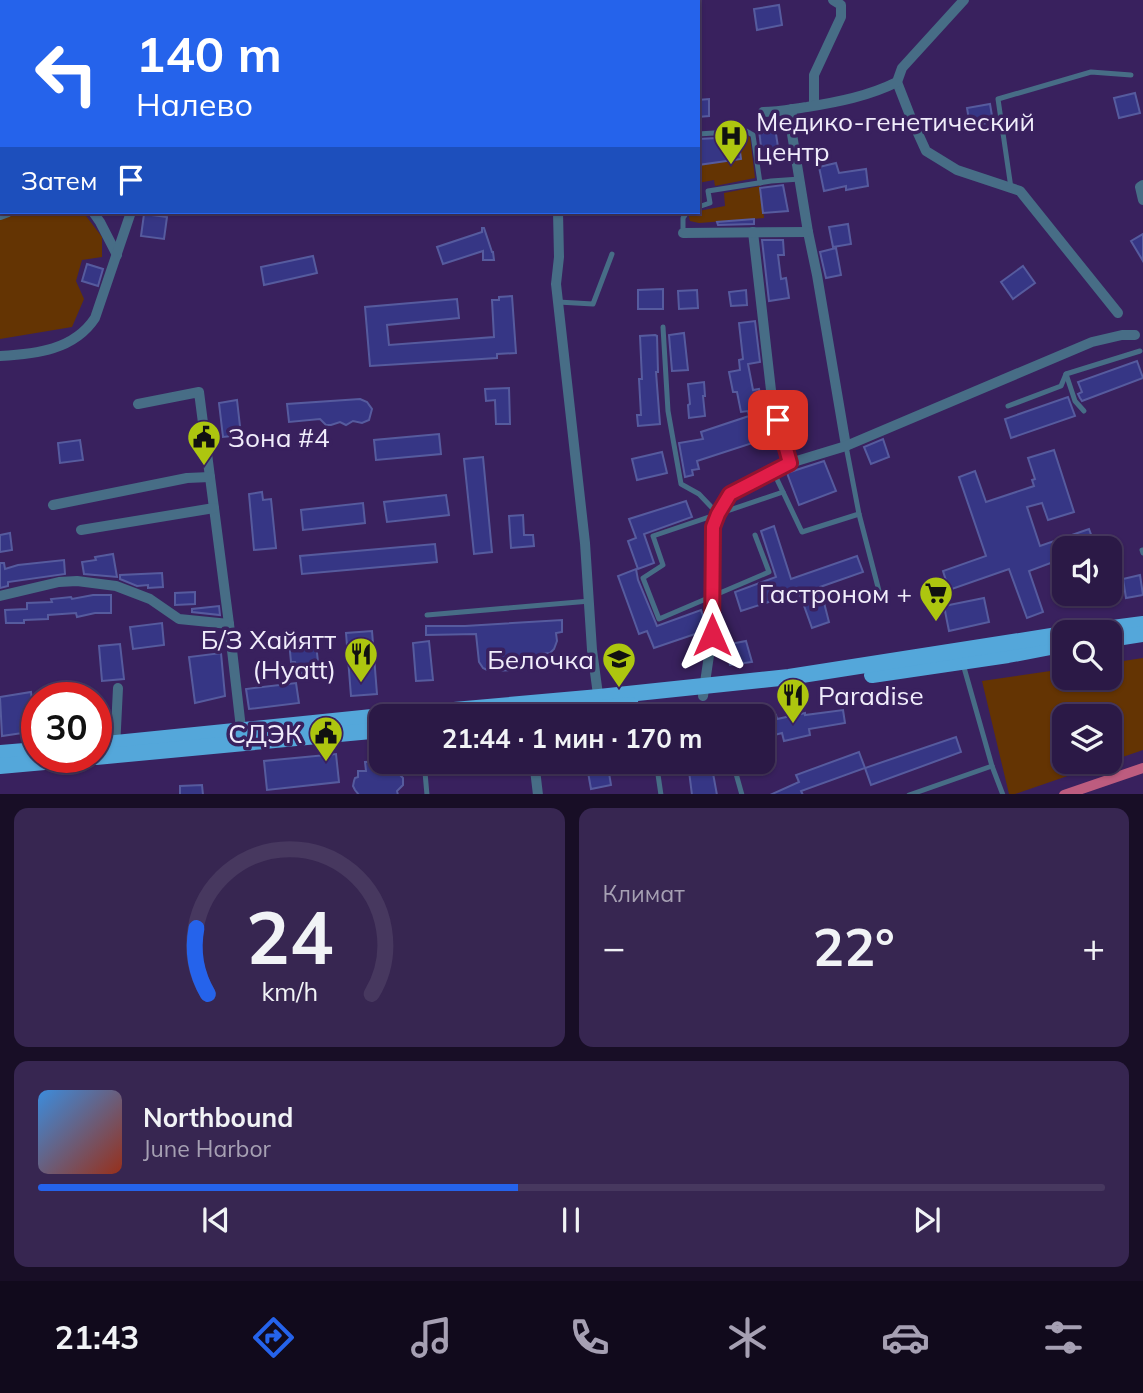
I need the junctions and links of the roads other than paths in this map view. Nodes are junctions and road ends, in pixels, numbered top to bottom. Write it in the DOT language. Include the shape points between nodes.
graph roads {
  1 [pos="833,0"];
  2 [pos="964,0"];
  3 [pos="1130,75"];
  4 [pos="897,82"];
  5 [pos="814,106"];
  6 [pos="792,109"];
  7 [pos="763,112"];
  8 [pos="700,134"];
  9 [pos="800,179"];
  10 [pos="760,183"];
  11 [pos="1143,186"];
  12 [pos="1012,188"];
  13 [pos="1143,200"];
  14 [pos="700,206"];
  15 [pos="94,214"];
  16 [pos="130,214"];
  17 [pos="558,214"];
  18 [pos="686,214"];
  19 [pos="753,232"];
  20 [pos="808,232"];
  21 [pos="683,233"];
  22 [pos="612,254"];
  23 [pos="117,255"];
  24 [pos="558,302"];
  25 [pos="1118,313"];
  26 [pos="663,327"];
  27 [pos="1135,335"];
  28 [pos="1140,351"];
  29 [pos="0,356"];
  30 [pos="1066,374"];
  31 [pos="138,404"];
  32 [pos="1008,406"];
  33 [pos="1084,411"];
  34 [pos="846,446"];
  35 [pos="790,463"];
  36 [pos="773,471"];
  37 [pos="210,477"];
  38 [pos="783,492"];
  39 [pos="53,505"];
  40 [pos="214,508"];
  41 [pos="718,514"];
  42 [pos="859,514"];
  43 [pos="81,530"];
  44 [pos="755,535"];
  45 [pos="878,591"];
  46 [pos="0,596"];
  47 [pos="712,597"];
  48 [pos="590,601"];
  49 [pos="427,615"];
  50 [pos="229,624"];
  51 [pos="1143,624"];
  52 [pos="1122,627"];
  53 [pos="1143,634"];
  54 [pos="1052,637"];
  55 [pos="1122,637"];
  56 [pos="1052,646"];
  57 [pos="961,656"];
  58 [pos="118,688"];
  59 [pos="704,691"];
  60 [pos="599,704"];
  61 [pos="619,704"];
  62 [pos="369,718"];
  63 [pos="369,731"];
  64 [pos="242,736"];
  65 [pos="112,748"];
  66 [pos="115,749"];
  67 [pos="112,750"];
  68 [pos="21,751"];
  69 [pos="0,753"];
  70 [pos="21,764"];
  71 [pos="0,766"];
  72 [pos="992,766"];
  73 [pos="425,774"];
  74 [pos="536,774"];
  75 [pos="658,774"];
  76 [pos="736,774"];
  77 [pos="427,794"];
  78 [pos="538,794"];
  79 [pos="661,794"];
  80 [pos="742,794"];
  81 [pos="909,794"];
  82 [pos="1003,794"];
  1 -- 5 [label="street" via="841,5 841,17 814,75"];
  2 -- 4 [label="street" via="902,68"];
  3 -- 12 [label="lane" via="1091,72 998,99"];
  4 -- 5 [label="street" via="880,91"];
  4 -- 12 [label="street" via="926,151 957,170"];
  5 -- 6 [label="street"];
  6 -- 7 [label="street"];
  6 -- 9 [label="street"];
  8 -- 10 [label="lane" via="746,131 752,135"];
  9 -- 10 [label="lane"];
  9 -- 20 [label="street"];
  10 -- 14 [label="lane" via="708,191 710,203"];
  11 -- 13 [label="street"];
  12 -- 25 [label="street" via="1020,191"];
  15 -- 23 [label="street"];
  16 -- 23 [label="street"];
  17 -- 24 [label="street"];
  18 -- 21 [label="lane"];
  19 -- 20 [label="street"];
  19 -- 21 [label="street"];
  19 -- 35 [label="street" via="772,399"];
  20 -- 34 [label="street"];
  22 -- 24 [label="lane" via="593,304"];
  23 -- 29 [label="street" via="95,318 80,335 52,349"];
  24 -- 48 [label="street"];
  26 -- 41 [label="lane" via="668,411 681,484 699,494"];
  27 -- 34 [label="street" via="1092,342"];
  28 -- 30 [label="lane"];
  30 -- 32 [label="lane" via="1061,386"];
  30 -- 33 [label="lane" via="1075,401"];
  31 -- 37 [label="street" via="199,392"];
  34 -- 35 [label="street"];
  34 -- 42 [label="lane"];
  35 -- 36 [label="street"];
  36 -- 38 [label="lane"];
  36 -- 41 [label="street" via="730,494"];
  37 -- 39 [label="street"];
  37 -- 40 [label="street"];
  38 -- 41 [label="lane"];
  38 -- 42 [label="lane" via="802,532"];
  40 -- 43 [label="street"];
  40 -- 50 [label="street"];
  41 -- 47 [label="street" via="713,527"];
  41 -- 47 [label="lane" via="653,536 663,565 643,578 659,619"];
  42 -- 45 [label="lane"];
  44 -- 47 [label="lane" via="769,572"];
  46 -- 50 [label="street" via="77,581 116,586 150,599 179,620"];
  47 -- 59 [label="street"];
  48 -- 49 [label="lane"];
  48 -- 60 [label="street"];
  50 -- 64 [label="street"];
  51 -- 52 [label="main road"];
  53 -- 55 [label="main road"];
  54 -- 57 [label="main road"];
  56 -- 57 [label="main road"];
  57 -- 59 [label="main road"];
  57 -- 72 [label="lane"];
  58 -- 66 [label="street"];
  59 -- 61 [label="main road"];
  62 -- 64 [label="main road"];
  63 -- 64 [label="main road"];
  64 -- 66 [label="main road"];
  65 -- 66 [label="main road"];
  66 -- 67 [label="main road"];
  68 -- 69 [label="main road"];
  70 -- 71 [label="main road"];
  72 -- 81 [label="lane"];
  72 -- 82 [label="lane"];
  73 -- 77 [label="lane"];
  74 -- 78 [label="street"];
  75 -- 79 [label="lane"];
  76 -- 80 [label="lane"];
}
